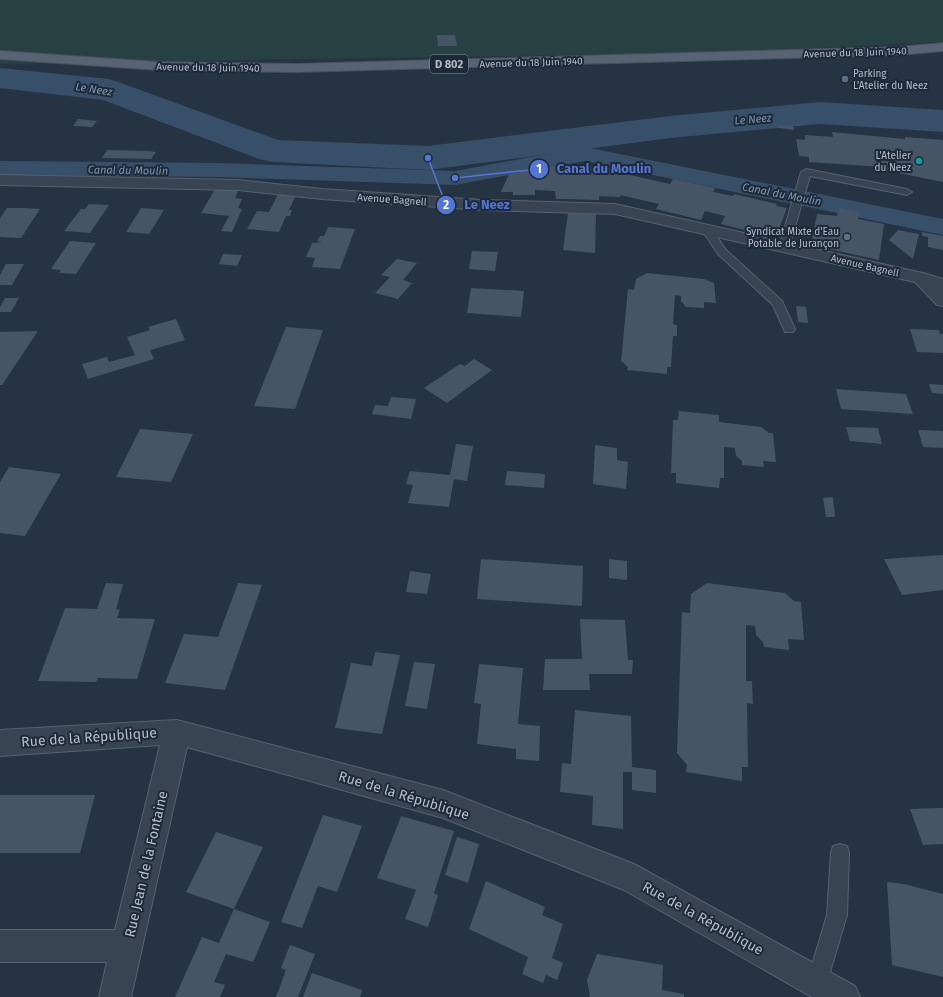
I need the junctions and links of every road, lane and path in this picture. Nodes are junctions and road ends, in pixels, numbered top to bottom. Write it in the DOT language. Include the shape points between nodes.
graph roads {
  1 [pos="943,47"];
  2 [pos="0,54"];
  3 [pos="0,180"];
  4 [pos="907,192"];
  5 [pos="707,230"];
  6 [pos="784,247"];
  7 [pos="921,278"];
  8 [pos="943,285"];
  9 [pos="943,301"];
  10 [pos="789,329"];
  11 [pos="177,732"];
  12 [pos="0,743"];
  13 [pos="840,854"];
  14 [pos="0,946"];
  15 [pos="127,946"];
  16 [pos="817,982"];
  17 [pos="115,997"];
  18 [pos="844,997"];
  1 -- 2 [label="main road, Avenue du 18 Juin 1940 / D 802" via="898,51 297,68 159,66"];
  3 -- 5 [label="street, Avenue Bagnell" via="238,185 322,194 482,205 615,209"];
  4 -- 6 [label="lane" via="806,172"];
  5 -- 6 [label="street, Avenue Bagnell"];
  5 -- 10 [label="lane" via="722,252 778,303"];
  6 -- 7 [label="street, Avenue Bagnell"];
  7 -- 8 [label="street, Avenue Bagnell"];
  7 -- 9 [label="street"];
  11 -- 12 [label="street, Rue de la République"];
  11 -- 15 [label="street, Rue Jean de la Fontaine"];
  11 -- 16 [label="street, Rue de la République" via="443,804 634,879"];
  13 -- 16 [label="lane" via="836,915"];
  14 -- 15 [label="street"];
  15 -- 17 [label="street, Rue Jean de la Fontaine"];
  16 -- 18 [label="street, Rue de la République"];
}
